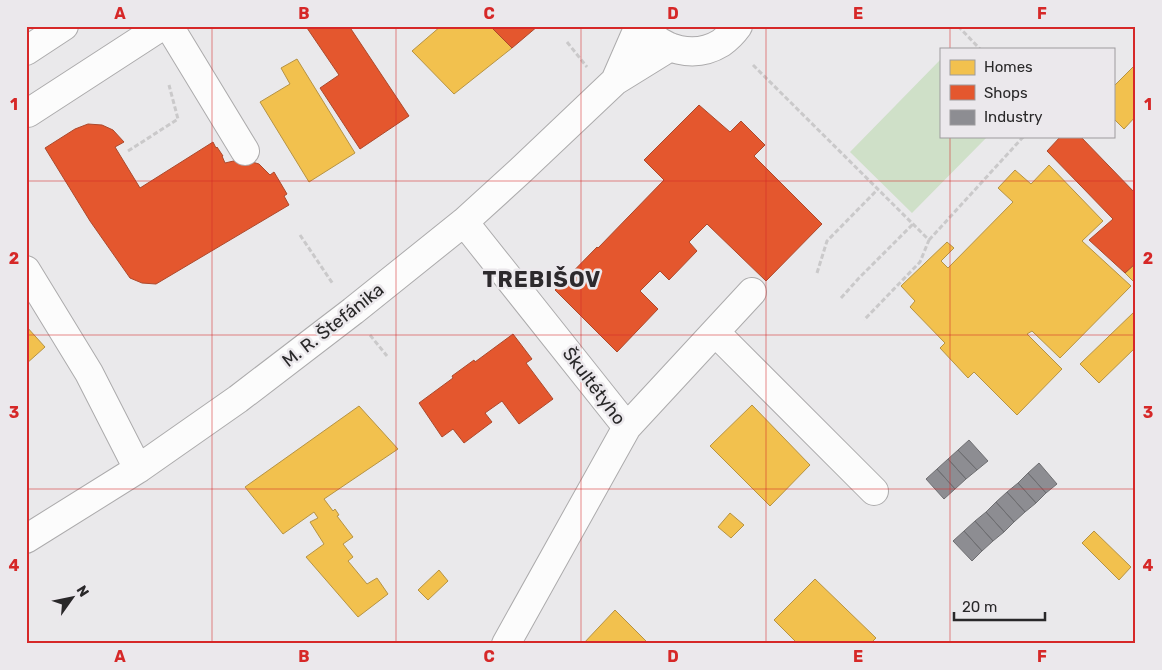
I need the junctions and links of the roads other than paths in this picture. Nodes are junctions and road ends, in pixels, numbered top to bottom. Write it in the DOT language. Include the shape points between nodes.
graph roads {
  1 [pos="64,26"];
  2 [pos="162,26"];
  3 [pos="169,26"];
  4 [pos="639,26"];
  5 [pos="644,26"];
  6 [pos="738,26"];
  7 [pos="670,47"];
  8 [pos="26,51"];
  9 [pos="615,81"];
  10 [pos="28,113"];
  11 [pos="245,150"];
  12 [pos="464,222"];
  13 [pos="26,270"];
  14 [pos="752,292"];
  15 [pos="715,332"];
  16 [pos="627,426"];
  17 [pos="138,469"];
  18 [pos="874,491"];
  19 [pos="26,539"];
  20 [pos="506,644"];
  1 -- 8 [label="street"];
  2 -- 10 [label="street"];
  3 -- 11 [label="street"];
  4 -- 9 [label="street, M. R. Štefánika"];
  5 -- 7 [label="street" via="653,37"];
  6 -- 7 [label="street" via="731,35 708,49 682,51"];
  7 -- 9 [label="street, M. R. Štefánika"];
  9 -- 12 [label="street, M. R. Štefánika"];
  12 -- 16 [label="street, Škultétyho"];
  12 -- 17 [label="street, M. R. Štefánika" via="238,399"];
  13 -- 17 [label="street" via="89,373"];
  14 -- 15 [label="street"];
  15 -- 16 [label="street"];
  15 -- 18 [label="street"];
  16 -- 20 [label="street, Škultétyho"];
  17 -- 19 [label="street, M. R. Štefánika"];
}
